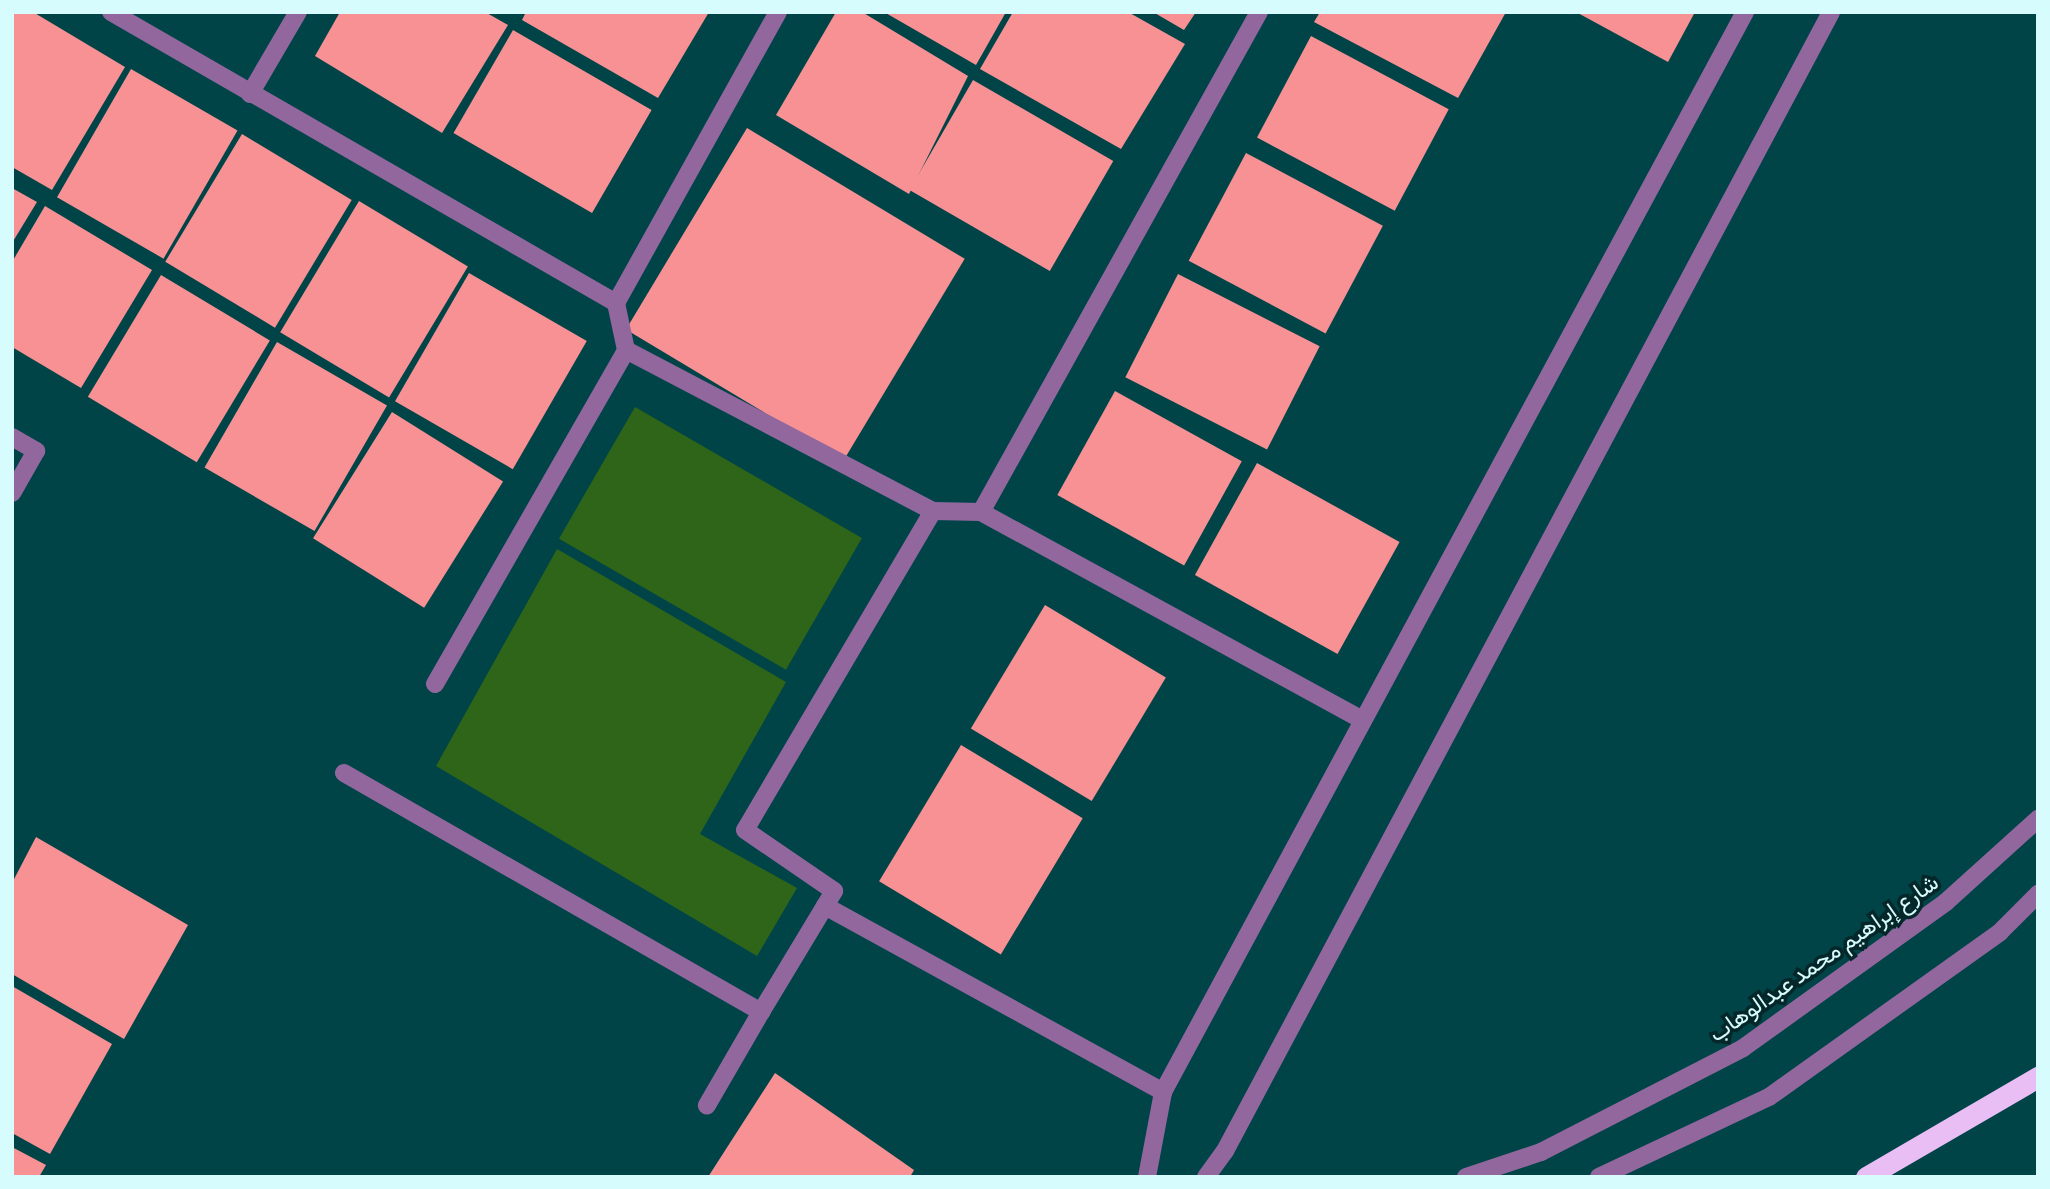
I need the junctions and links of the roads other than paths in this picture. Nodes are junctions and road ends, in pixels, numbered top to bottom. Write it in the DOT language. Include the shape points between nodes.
graph roads {
  1 [pos="111,12"];
  2 [pos="298,12"];
  3 [pos="778,12"];
  4 [pos="1259,12"];
  5 [pos="1745,12"];
  6 [pos="1831,12"];
  7 [pos="250,94"];
  8 [pos="616,303"];
  9 [pos="626,350"];
  10 [pos="12,437"];
  11 [pos="12,493"];
  12 [pos="933,511"];
  13 [pos="981,512"];
  14 [pos="435,684"];
  15 [pos="1363,720"];
  16 [pos="344,773"];
  17 [pos="2038,819"];
  18 [pos="2038,894"];
  19 [pos="825,906"];
  20 [pos="761,1012"];
  21 [pos="2038,1077"];
  22 [pos="1163,1093"];
  23 [pos="707,1105"];
  24 [pos="1147,1177"];
  25 [pos="1206,1177"];
  26 [pos="1466,1177"];
  27 [pos="1599,1177"];
  28 [pos="1866,1177"];
  1 -- 7 [label="street"];
  2 -- 7 [label="street"];
  3 -- 8 [label="street"];
  4 -- 13 [label="street"];
  5 -- 15 [label="street"];
  6 -- 25 [label="street" via="1225,1151"];
  7 -- 8 [label="street"];
  8 -- 9 [label="street"];
  9 -- 12 [label="street"];
  9 -- 14 [label="street"];
  10 -- 11 [label="street" via="36,451"];
  12 -- 13 [label="street"];
  12 -- 19 [label="street" via="745,830 834,891"];
  13 -- 15 [label="street"];
  15 -- 22 [label="street"];
  16 -- 20 [label="street"];
  17 -- 26 [label="street, شارع إبراهيم محمد عبدالوهاب" via="1946,902 1743,1048 1541,1152"];
  18 -- 27 [label="street" via="2000,932 1769,1097"];
  19 -- 20 [label="street"];
  19 -- 22 [label="street"];
  20 -- 23 [label="street"];
  21 -- 28 [label="highway"];
  22 -- 24 [label="street"];
}
